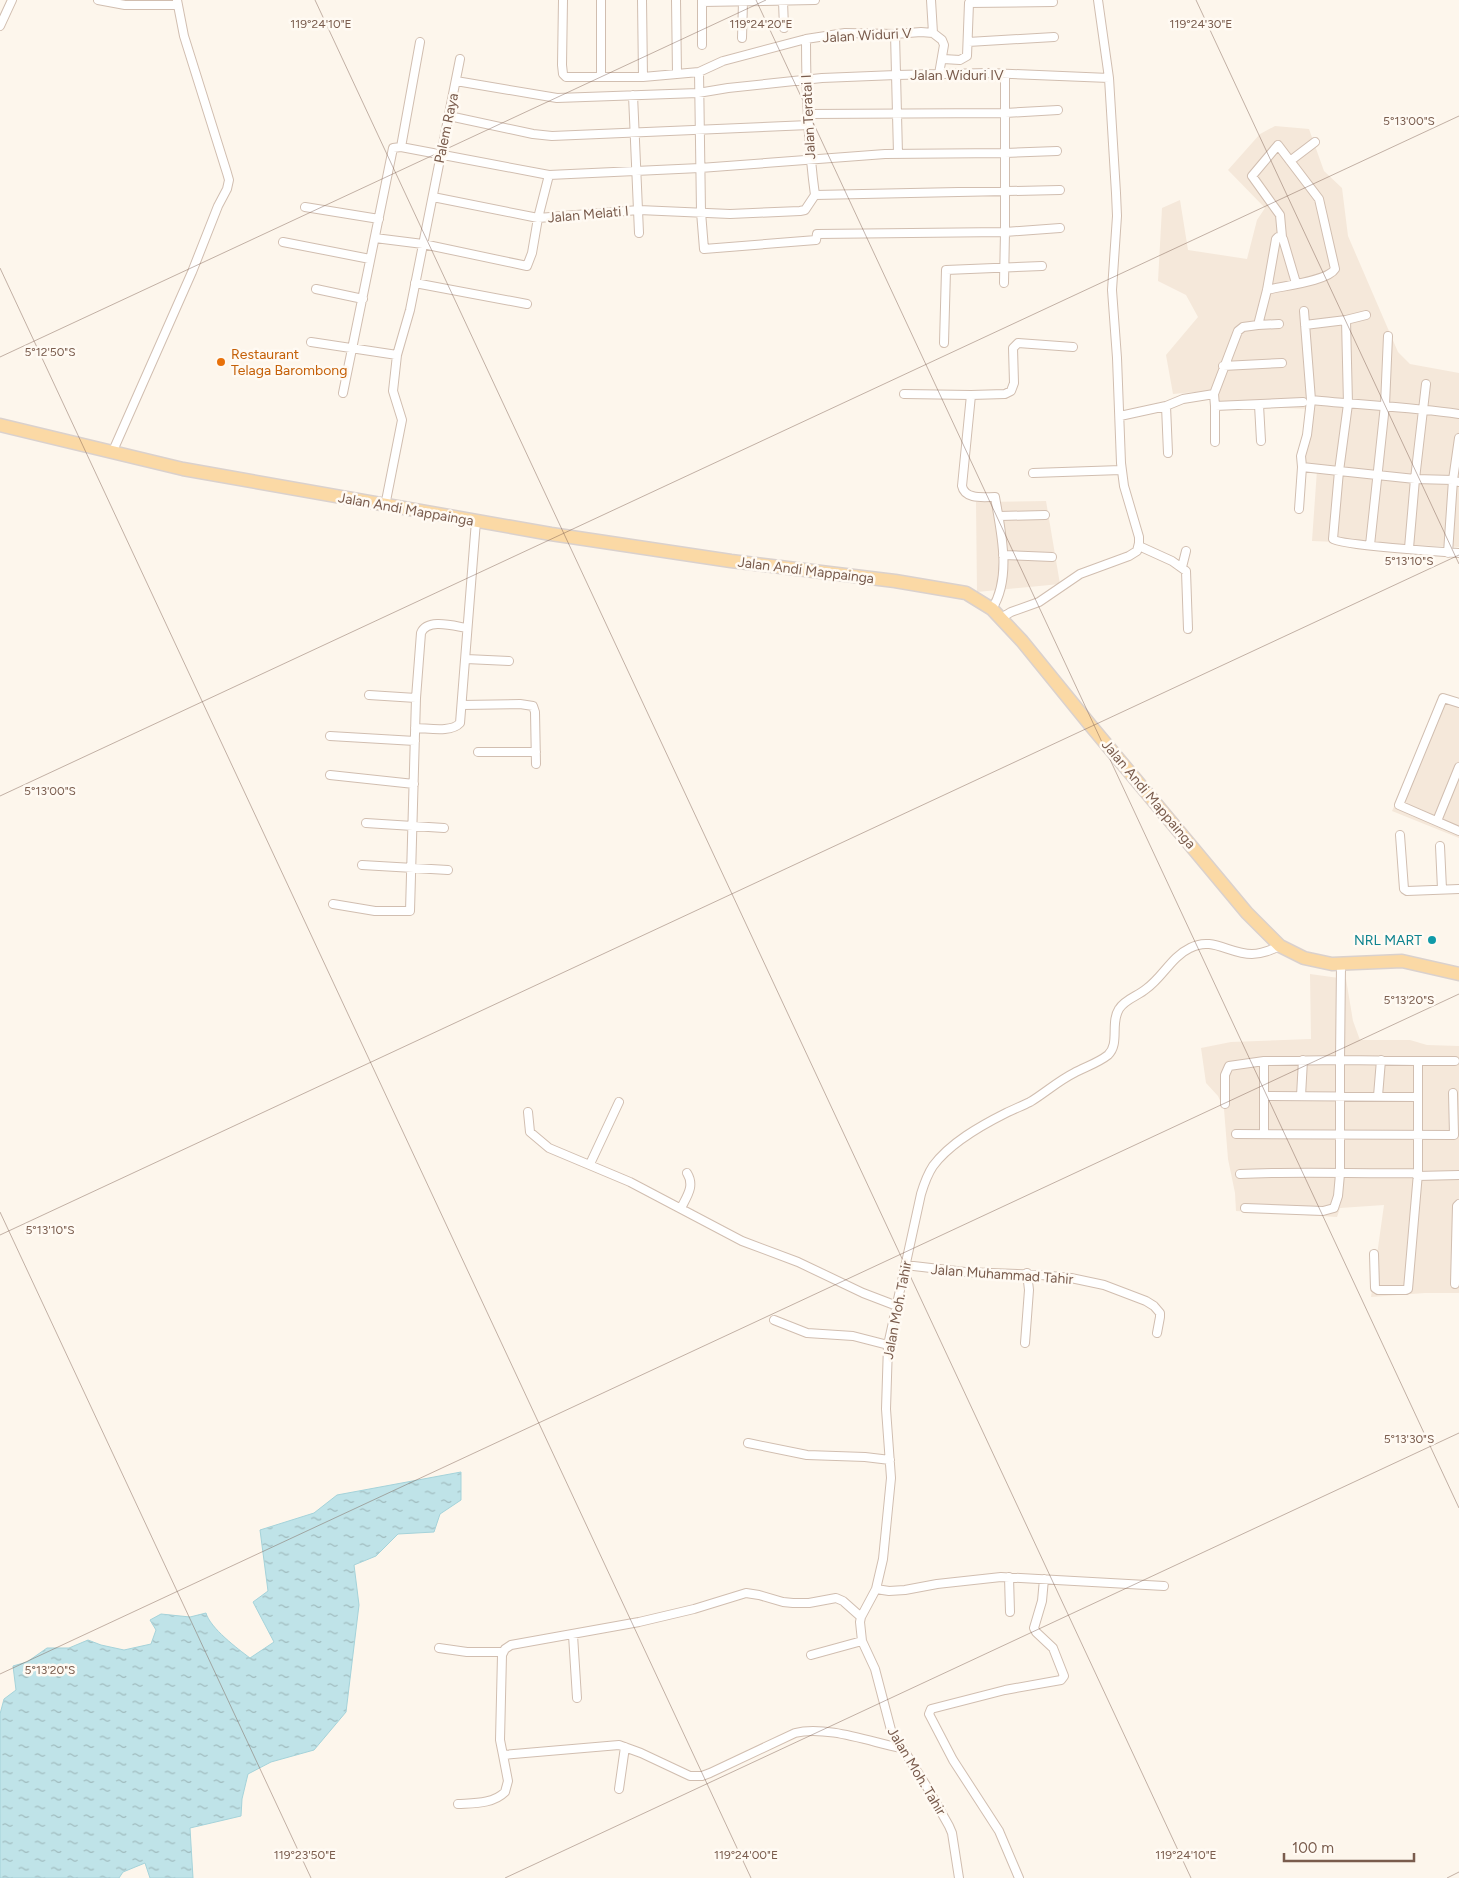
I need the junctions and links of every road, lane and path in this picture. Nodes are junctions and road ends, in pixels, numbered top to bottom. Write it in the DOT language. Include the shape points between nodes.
graph roads {
  1 [pos="12,0"];
  2 [pos="98,0"];
  3 [pos="563,0"];
  4 [pos="602,0"];
  5 [pos="642,0"];
  6 [pos="676,0"];
  7 [pos="815,0"];
  8 [pos="931,0"];
  9 [pos="1098,0"];
  10 [pos="702,1"];
  11 [pos="783,1"];
  12 [pos="177,2"];
  13 [pos="743,2"];
  14 [pos="969,2"];
  15 [pos="1053,2"];
  16 [pos="1,22"];
  17 [pos="784,28"];
  18 [pos="933,33"];
  19 [pos="895,34"];
  20 [pos="1054,37"];
  21 [pos="742,38"];
  22 [pos="806,39"];
  23 [pos="420,42"];
  24 [pos="968,42"];
  25 [pos="702,44"];
  26 [pos="460,59"];
  27 [pos="943,59"];
  28 [pos="699,72"];
  29 [pos="677,74"];
  30 [pos="939,74"];
  31 [pos="1005,74"];
  32 [pos="896,75"];
  33 [pos="601,76"];
  34 [pos="642,77"];
  35 [pos="1109,78"];
  36 [pos="806,80"];
  37 [pos="456,81"];
  38 [pos="698,93"];
  39 [pos="633,95"];
  40 [pos="1058,110"];
  41 [pos="1005,112"];
  42 [pos="896,113"];
  43 [pos="808,114"];
  44 [pos="449,116"];
  45 [pos="809,125"];
  46 [pos="699,128"];
  47 [pos="635,132"];
  48 [pos="1315,142"];
  49 [pos="401,147"];
  50 [pos="1057,151"];
  51 [pos="1005,153"];
  52 [pos="898,154"];
  53 [pos="440,156"];
  54 [pos="810,160"];
  55 [pos="1290,161"];
  56 [pos="700,168"];
  57 [pos="636,171"];
  58 [pos="549,175"];
  59 [pos="1060,190"];
  60 [pos="1005,191"];
  61 [pos="815,195"];
  62 [pos="433,197"];
  63 [pos="305,207"];
  64 [pos="638,210"];
  65 [pos="701,212"];
  66 [pos="538,218"];
  67 [pos="379,219"];
  68 [pos="1060,228"];
  69 [pos="1005,232"];
  70 [pos="639,233"];
  71 [pos="1282,237"];
  72 [pos="375,238"];
  73 [pos="283,242"];
  74 [pos="423,244"];
  75 [pos="370,259"];
  76 [pos="1042,266"];
  77 [pos="1004,267"];
  78 [pos="415,282"];
  79 [pos="1004,283"];
  80 [pos="1296,283"];
  81 [pos="316,289"];
  82 [pos="1267,290"];
  83 [pos="362,299"];
  84 [pos="527,304"];
  85 [pos="1304,311"];
  86 [pos="1366,315"];
  87 [pos="1346,320"];
  88 [pos="1279,324"];
  89 [pos="1258,325"];
  90 [pos="1305,325"];
  91 [pos="1388,336"];
  92 [pos="311,342"];
  93 [pos="944,343"];
  94 [pos="1073,347"];
  95 [pos="352,349"];
  96 [pos="397,355"];
  97 [pos="1282,363"];
  98 [pos="1223,366"];
  99 [pos="1426,384"];
  100 [pos="343,393"];
  101 [pos="904,394"];
  102 [pos="1214,394"];
  103 [pos="971,395"];
  104 [pos="1307,401"];
  105 [pos="1348,404"];
  106 [pos="1259,405"];
  107 [pos="1385,405"];
  108 [pos="1166,406"];
  109 [pos="1215,406"];
  110 [pos="1424,409"];
  111 [pos="1459,414"];
  112 [pos="1120,416"];
  113 [pos="0,425"];
  114 [pos="1459,438"];
  115 [pos="1261,440"];
  116 [pos="1214,442"];
  117 [pos="112,453"];
  118 [pos="1168,453"];
  119 [pos="1302,467"];
  120 [pos="1121,470"];
  121 [pos="1339,471"];
  122 [pos="1033,473"];
  123 [pos="1378,475"];
  124 [pos="1415,479"];
  125 [pos="1456,481"];
  126 [pos="385,506"];
  127 [pos="1299,509"];
  128 [pos="1455,513"];
  129 [pos="1045,515"];
  130 [pos="999,516"];
  131 [pos="476,521"];
  132 [pos="1370,545"];
  133 [pos="1139,546"];
  134 [pos="1409,548"];
  135 [pos="1186,551"];
  136 [pos="1448,552"];
  137 [pos="1459,553"];
  138 [pos="1003,554"];
  139 [pos="1052,557"];
  140 [pos="1182,567"];
  141 [pos="992,609"];
  142 [pos="1001,618"];
  143 [pos="468,628"];
  144 [pos="1188,629"];
  145 [pos="466,659"];
  146 [pos="509,661"];
  147 [pos="369,695"];
  148 [pos="416,698"];
  149 [pos="1459,704"];
  150 [pos="462,705"];
  151 [pos="415,728"];
  152 [pos="330,736"];
  153 [pos="415,741"];
  154 [pos="478,752"];
  155 [pos="536,752"];
  156 [pos="536,764"];
  157 [pos="1459,767"];
  158 [pos="330,774"];
  159 [pos="414,784"];
  160 [pos="1437,821"];
  161 [pos="366,823"];
  162 [pos="412,827"];
  163 [pos="444,828"];
  164 [pos="1459,830"];
  165 [pos="1400,836"];
  166 [pos="1440,846"];
  167 [pos="362,865"];
  168 [pos="411,868"];
  169 [pos="448,870"];
  170 [pos="1442,889"];
  171 [pos="1459,889"];
  172 [pos="333,904"];
  173 [pos="1280,946"];
  174 [pos="1342,965"];
  175 [pos="1459,974"];
  176 [pos="1303,1060"];
  177 [pos="1340,1060"];
  178 [pos="1381,1060"];
  179 [pos="1264,1061"];
  180 [pos="1418,1061"];
  181 [pos="1456,1061"];
  182 [pos="1453,1093"];
  183 [pos="1264,1096"];
  184 [pos="1301,1096"];
  185 [pos="1341,1096"];
  186 [pos="1378,1096"];
  187 [pos="1417,1098"];
  188 [pos="619,1102"];
  189 [pos="1225,1104"];
  190 [pos="528,1112"];
  191 [pos="1236,1134"];
  192 [pos="1264,1134"];
  193 [pos="1340,1134"];
  194 [pos="1417,1134"];
  195 [pos="1456,1135"];
  196 [pos="590,1164"];
  197 [pos="687,1173"];
  198 [pos="1240,1174"];
  199 [pos="1340,1174"];
  200 [pos="1418,1174"];
  201 [pos="1459,1174"];
  202 [pos="1459,1204"];
  203 [pos="681,1208"];
  204 [pos="1245,1208"];
  205 [pos="1374,1254"];
  206 [pos="905,1265"];
  207 [pos="1027,1274"];
  208 [pos="1455,1284"];
  209 [pos="897,1306"];
  210 [pos="774,1320"];
  211 [pos="1157,1333"];
  212 [pos="1025,1343"];
  213 [pos="888,1345"];
  214 [pos="748,1443"];
  215 [pos="890,1460"];
  216 [pos="1009,1578"];
  217 [pos="1044,1579"];
  218 [pos="1164,1586"];
  219 [pos="876,1589"];
  220 [pos="1010,1612"];
  221 [pos="861,1616"];
  222 [pos="572,1635"];
  223 [pos="862,1642"];
  224 [pos="439,1648"];
  225 [pos="503,1652"];
  226 [pos="811,1655"];
  227 [pos="577,1698"];
  228 [pos="625,1747"];
  229 [pos="901,1748"];
  230 [pos="503,1755"];
  231 [pos="619,1789"];
  232 [pos="458,1804"];
  233 [pos="959,1878"];
  234 [pos="1019,1878"];
  1 -- 16 [label="street"];
  2 -- 12 [label="street" via="125,5"];
  3 -- 33 [label="street" via="564,74 569,77"];
  4 -- 33 [label="street"];
  5 -- 34 [label="street"];
  6 -- 29 [label="street"];
  7 -- 11 [label="street"];
  8 -- 18 [label="street"];
  9 -- 35 [label="street"];
  10 -- 13 [label="street"];
  10 -- 25 [label="street"];
  11 -- 13 [label="street"];
  11 -- 17 [label="street"];
  12 -- 117 [label="street" via="228,184"];
  13 -- 21 [label="street"];
  14 -- 15 [label="street"];
  14 -- 24 [label="street"];
  18 -- 19 [label="street, Jalan Widuri V"];
  18 -- 27 [label="street" via="944,45"];
  19 -- 22 [label="street, Jalan Widuri V" via="845,33"];
  19 -- 32 [label="street"];
  20 -- 24 [label="street"];
  22 -- 28 [label="street, Jalan Widuri V" via="723,60"];
  22 -- 36 [label="street, Jalan Teratai I"];
  23 -- 49 [label="street"];
  24 -- 27 [label="street" via="965,58"];
  26 -- 37 [label="street, Palem Raya"];
  27 -- 30 [label="street"];
  28 -- 29 [label="street"];
  28 -- 38 [label="street"];
  29 -- 34 [label="street"];
  30 -- 31 [label="street, Jalan Widuri IV"];
  30 -- 32 [label="street, Jalan Widuri IV"];
  31 -- 35 [label="street, Jalan Widuri IV"];
  31 -- 41 [label="street"];
  32 -- 36 [label="street, Jalan Widuri IV"];
  32 -- 42 [label="street"];
  33 -- 34 [label="street"];
  35 -- 112 [label="street" via="1117,216 1112,290"];
  36 -- 38 [label="street, Jalan Widuri IV"];
  36 -- 43 [label="street, Jalan Teratai I"];
  37 -- 39 [label="street, Jalan Widuri IV" via="547,97"];
  37 -- 44 [label="street, Palem Raya"];
  38 -- 39 [label="street, Jalan Widuri IV"];
  38 -- 46 [label="street"];
  39 -- 47 [label="street"];
  40 -- 41 [label="street"];
  41 -- 42 [label="street"];
  41 -- 51 [label="street"];
  42 -- 43 [label="street"];
  42 -- 52 [label="street"];
  43 -- 45 [label="street, Jalan Teratai I"];
  44 -- 47 [label="street" via="552,136"];
  44 -- 53 [label="street, Palem Raya"];
  45 -- 46 [label="street"];
  45 -- 54 [label="street, Jalan Teratai I"];
  46 -- 47 [label="street"];
  46 -- 56 [label="street"];
  47 -- 57 [label="street"];
  48 -- 55 [label="street"];
  49 -- 53 [label="street"];
  49 -- 67 [label="street" via="392,150"];
  50 -- 51 [label="street"];
  51 -- 52 [label="street"];
  51 -- 60 [label="street"];
  52 -- 54 [label="street"];
  53 -- 58 [label="street"];
  53 -- 62 [label="street, Palem Raya"];
  54 -- 56 [label="street"];
  54 -- 61 [label="street, Jalan Teratai I"];
  55 -- 71 [label="street" via="1278,145 1252,176 1280,215"];
  55 -- 80 [label="street" via="1319,199 1335,265 1331,274"];
  56 -- 57 [label="street"];
  56 -- 65 [label="street"];
  57 -- 58 [label="street"];
  57 -- 64 [label="street"];
  58 -- 66 [label="street"];
  59 -- 60 [label="street"];
  60 -- 61 [label="street"];
  60 -- 69 [label="street"];
  61 -- 65 [label="street" via="800,211"];
  62 -- 66 [label="street, Jalan Melati I"];
  62 -- 74 [label="street, Palem Raya"];
  63 -- 67 [label="street"];
  64 -- 65 [label="street"];
  64 -- 66 [label="street, Jalan Melati I"];
  64 -- 70 [label="street"];
  65 -- 69 [label="street" via="704,249 816,240 817,234"];
  66 -- 74 [label="street" via="529,264 525,266"];
  67 -- 72 [label="street"];
  68 -- 69 [label="street"];
  69 -- 77 [label="street"];
  71 -- 80 [label="street"];
  71 -- 82 [label="street" via="1276,238"];
  72 -- 74 [label="street"];
  72 -- 75 [label="street"];
  73 -- 75 [label="street"];
  74 -- 78 [label="street, Palem Raya"];
  75 -- 83 [label="street"];
  76 -- 77 [label="street"];
  77 -- 79 [label="street"];
  77 -- 93 [label="street" via="946,270"];
  78 -- 84 [label="street"];
  78 -- 96 [label="street, Palem Raya"];
  80 -- 82 [label="street"];
  81 -- 83 [label="street"];
  82 -- 89 [label="street"];
  83 -- 95 [label="street"];
  85 -- 90 [label="street"];
  86 -- 87 [label="street"];
  87 -- 90 [label="street"];
  87 -- 105 [label="street"];
  88 -- 89 [label="street"];
  89 -- 98 [label="street" via="1238,331"];
  90 -- 104 [label="street"];
  91 -- 107 [label="street"];
  92 -- 95 [label="street"];
  94 -- 103 [label="street" via="1018,343 1013,348 1014,383 1011,392"];
  95 -- 96 [label="street"];
  95 -- 100 [label="street"];
  96 -- 126 [label="street, Palem Raya" via="393,391 402,420"];
  97 -- 98 [label="street"];
  98 -- 102 [label="street"];
  99 -- 110 [label="street"];
  101 -- 103 [label="street"];
  102 -- 108 [label="street" via="1183,399"];
  102 -- 109 [label="street"];
  103 -- 130 [label="street" via="963,489 968,495 995,497"];
  104 -- 105 [label="street"];
  104 -- 106 [label="street"];
  104 -- 119 [label="street" via="1307,435"];
  105 -- 107 [label="street"];
  105 -- 121 [label="street"];
  106 -- 109 [label="street"];
  106 -- 115 [label="street"];
  107 -- 110 [label="street"];
  107 -- 123 [label="street"];
  108 -- 112 [label="street"];
  108 -- 118 [label="street"];
  109 -- 116 [label="street"];
  110 -- 111 [label="street"];
  110 -- 124 [label="street"];
  112 -- 120 [label="street"];
  113 -- 117 [label="main road, Jalan Andi Mappainga"];
  114 -- 125 [label="street"];
  117 -- 126 [label="main road, Jalan Andi Mappainga"];
  119 -- 121 [label="street"];
  119 -- 127 [label="street"];
  120 -- 122 [label="street"];
  120 -- 133 [label="street"];
  121 -- 123 [label="street"];
  121 -- 132 [label="street" via="1332,539"];
  123 -- 124 [label="street"];
  123 -- 132 [label="street"];
  124 -- 125 [label="street"];
  124 -- 134 [label="street"];
  125 -- 128 [label="street"];
  126 -- 131 [label="main road, Jalan Andi Mappainga"];
  128 -- 136 [label="street"];
  129 -- 130 [label="street"];
  130 -- 138 [label="street"];
  131 -- 141 [label="main road, Jalan Andi Mappainga" via="667,552 943,588 966,593"];
  131 -- 143 [label="street"];
  132 -- 134 [label="street"];
  133 -- 140 [label="street"];
  133 -- 142 [label="street" via="1129,556 1080,574 1039,602"];
  134 -- 136 [label="street"];
  135 -- 140 [label="street"];
  136 -- 137 [label="street"];
  138 -- 139 [label="street"];
  138 -- 141 [label="street" via="1000,592"];
  140 -- 144 [label="street" via="1187,573"];
  141 -- 142 [label="main road, Jalan Andi Mappainga"];
  142 -- 173 [label="main road, Jalan Andi Mappainga" via="1242,907"];
  143 -- 145 [label="street"];
  143 -- 148 [label="street" via="429,624 423,629"];
  145 -- 146 [label="street"];
  145 -- 150 [label="street"];
  147 -- 148 [label="street"];
  148 -- 151 [label="street"];
  149 -- 160 [label="street" via="1443,698 1399,805"];
  150 -- 151 [label="street" via="457,726"];
  150 -- 155 [label="street" via="533,706"];
  151 -- 153 [label="street"];
  152 -- 153 [label="street"];
  153 -- 159 [label="street"];
  154 -- 155 [label="street"];
  155 -- 156 [label="street"];
  157 -- 160 [label="street"];
  158 -- 159 [label="street"];
  159 -- 162 [label="street"];
  160 -- 164 [label="street"];
  161 -- 162 [label="street"];
  162 -- 163 [label="street"];
  162 -- 168 [label="street"];
  165 -- 170 [label="street" via="1404,889"];
  166 -- 170 [label="street"];
  167 -- 168 [label="street"];
  168 -- 169 [label="street"];
  168 -- 172 [label="street" via="410,911"];
  170 -- 171 [label="street"];
  173 -- 174 [label="main road, Jalan Andi Mappainga" via="1304,958"];
  173 -- 206 [label="street, Jalan Moh. Tahir" via="1252,954 1204,943 1182,952 1154,983 1119,1009 1114,1022 1114,1044 1109,1054 1073,1073 1028,1104 984,1125 946,1152 926,1177"];
  174 -- 175 [label="main road, Jalan Andi Mappainga" via="1402,961"];
  174 -- 177 [label="street"];
  176 -- 177 [label="street"];
  176 -- 179 [label="street"];
  176 -- 184 [label="street"];
  177 -- 178 [label="street"];
  177 -- 185 [label="street"];
  178 -- 180 [label="street"];
  178 -- 186 [label="street"];
  179 -- 183 [label="street"];
  179 -- 189 [label="street" via="1229,1066 1224,1075"];
  180 -- 181 [label="street"];
  180 -- 187 [label="street"];
  182 -- 195 [label="street"];
  183 -- 184 [label="street"];
  183 -- 192 [label="street"];
  184 -- 185 [label="street"];
  185 -- 186 [label="street"];
  185 -- 193 [label="street"];
  186 -- 187 [label="street"];
  187 -- 194 [label="street"];
  188 -- 196 [label="street"];
  190 -- 196 [label="street" via="530,1132 540,1141 549,1148"];
  191 -- 192 [label="street"];
  192 -- 193 [label="street"];
  193 -- 194 [label="street"];
  193 -- 199 [label="street"];
  194 -- 195 [label="street"];
  194 -- 200 [label="street"];
  196 -- 203 [label="street"];
  197 -- 203 [label="street" via="692,1185"];
  198 -- 199 [label="street"];
  199 -- 200 [label="street"];
  199 -- 204 [label="street" via="1336,1203 1330,1210"];
  200 -- 201 [label="street"];
  200 -- 205 [label="street" via="1408,1289 1375,1288"];
  202 -- 208 [label="street"];
  203 -- 209 [label="street" via="742,1241"];
  206 -- 207 [label="street, Jalan Muhammad Tahir" via="965,1272"];
  206 -- 209 [label="street, Jalan Moh. Tahir"];
  207 -- 211 [label="street, Jalan Muhammad Tahir" via="1090,1281 1146,1301 1160,1313"];
  207 -- 212 [label="street"];
  209 -- 213 [label="street, Jalan Moh. Tahir"];
  210 -- 213 [label="street" via="807,1333 853,1336"];
  213 -- 215 [label="street, Jalan Moh. Tahir" via="886,1409"];
  214 -- 215 [label="street" via="807,1455"];
  215 -- 219 [label="street, Jalan Moh. Tahir" via="882,1559"];
  216 -- 217 [label="street"];
  216 -- 219 [label="street" via="905,1590"];
  216 -- 220 [label="street"];
  217 -- 218 [label="street"];
  217 -- 234 [label="street" via="1034,1628 1053,1648 1064,1676 1061,1680 946,1704 931,1709 929,1714 953,1760 998,1832"];
  219 -- 221 [label="street, Jalan Moh. Tahir"];
  221 -- 222 [label="street" via="836,1598 793,1603 746,1593 676,1613"];
  221 -- 223 [label="street, Jalan Moh. Tahir"];
  222 -- 225 [label="street" via="516,1644"];
  222 -- 227 [label="street"];
  223 -- 226 [label="street"];
  223 -- 229 [label="street, Jalan Moh. Tahir" via="877,1674 888,1723"];
  224 -- 225 [label="street"];
  225 -- 230 [label="street" via="500,1724"];
  228 -- 229 [label="street" via="696,1777 803,1731 837,1734"];
  228 -- 230 [label="street" via="611,1745"];
  228 -- 231 [label="street"];
  229 -- 233 [label="street, Jalan Moh. Tahir" via="949,1826"];
  230 -- 232 [label="street" via="508,1781 505,1792 496,1799"];
}
